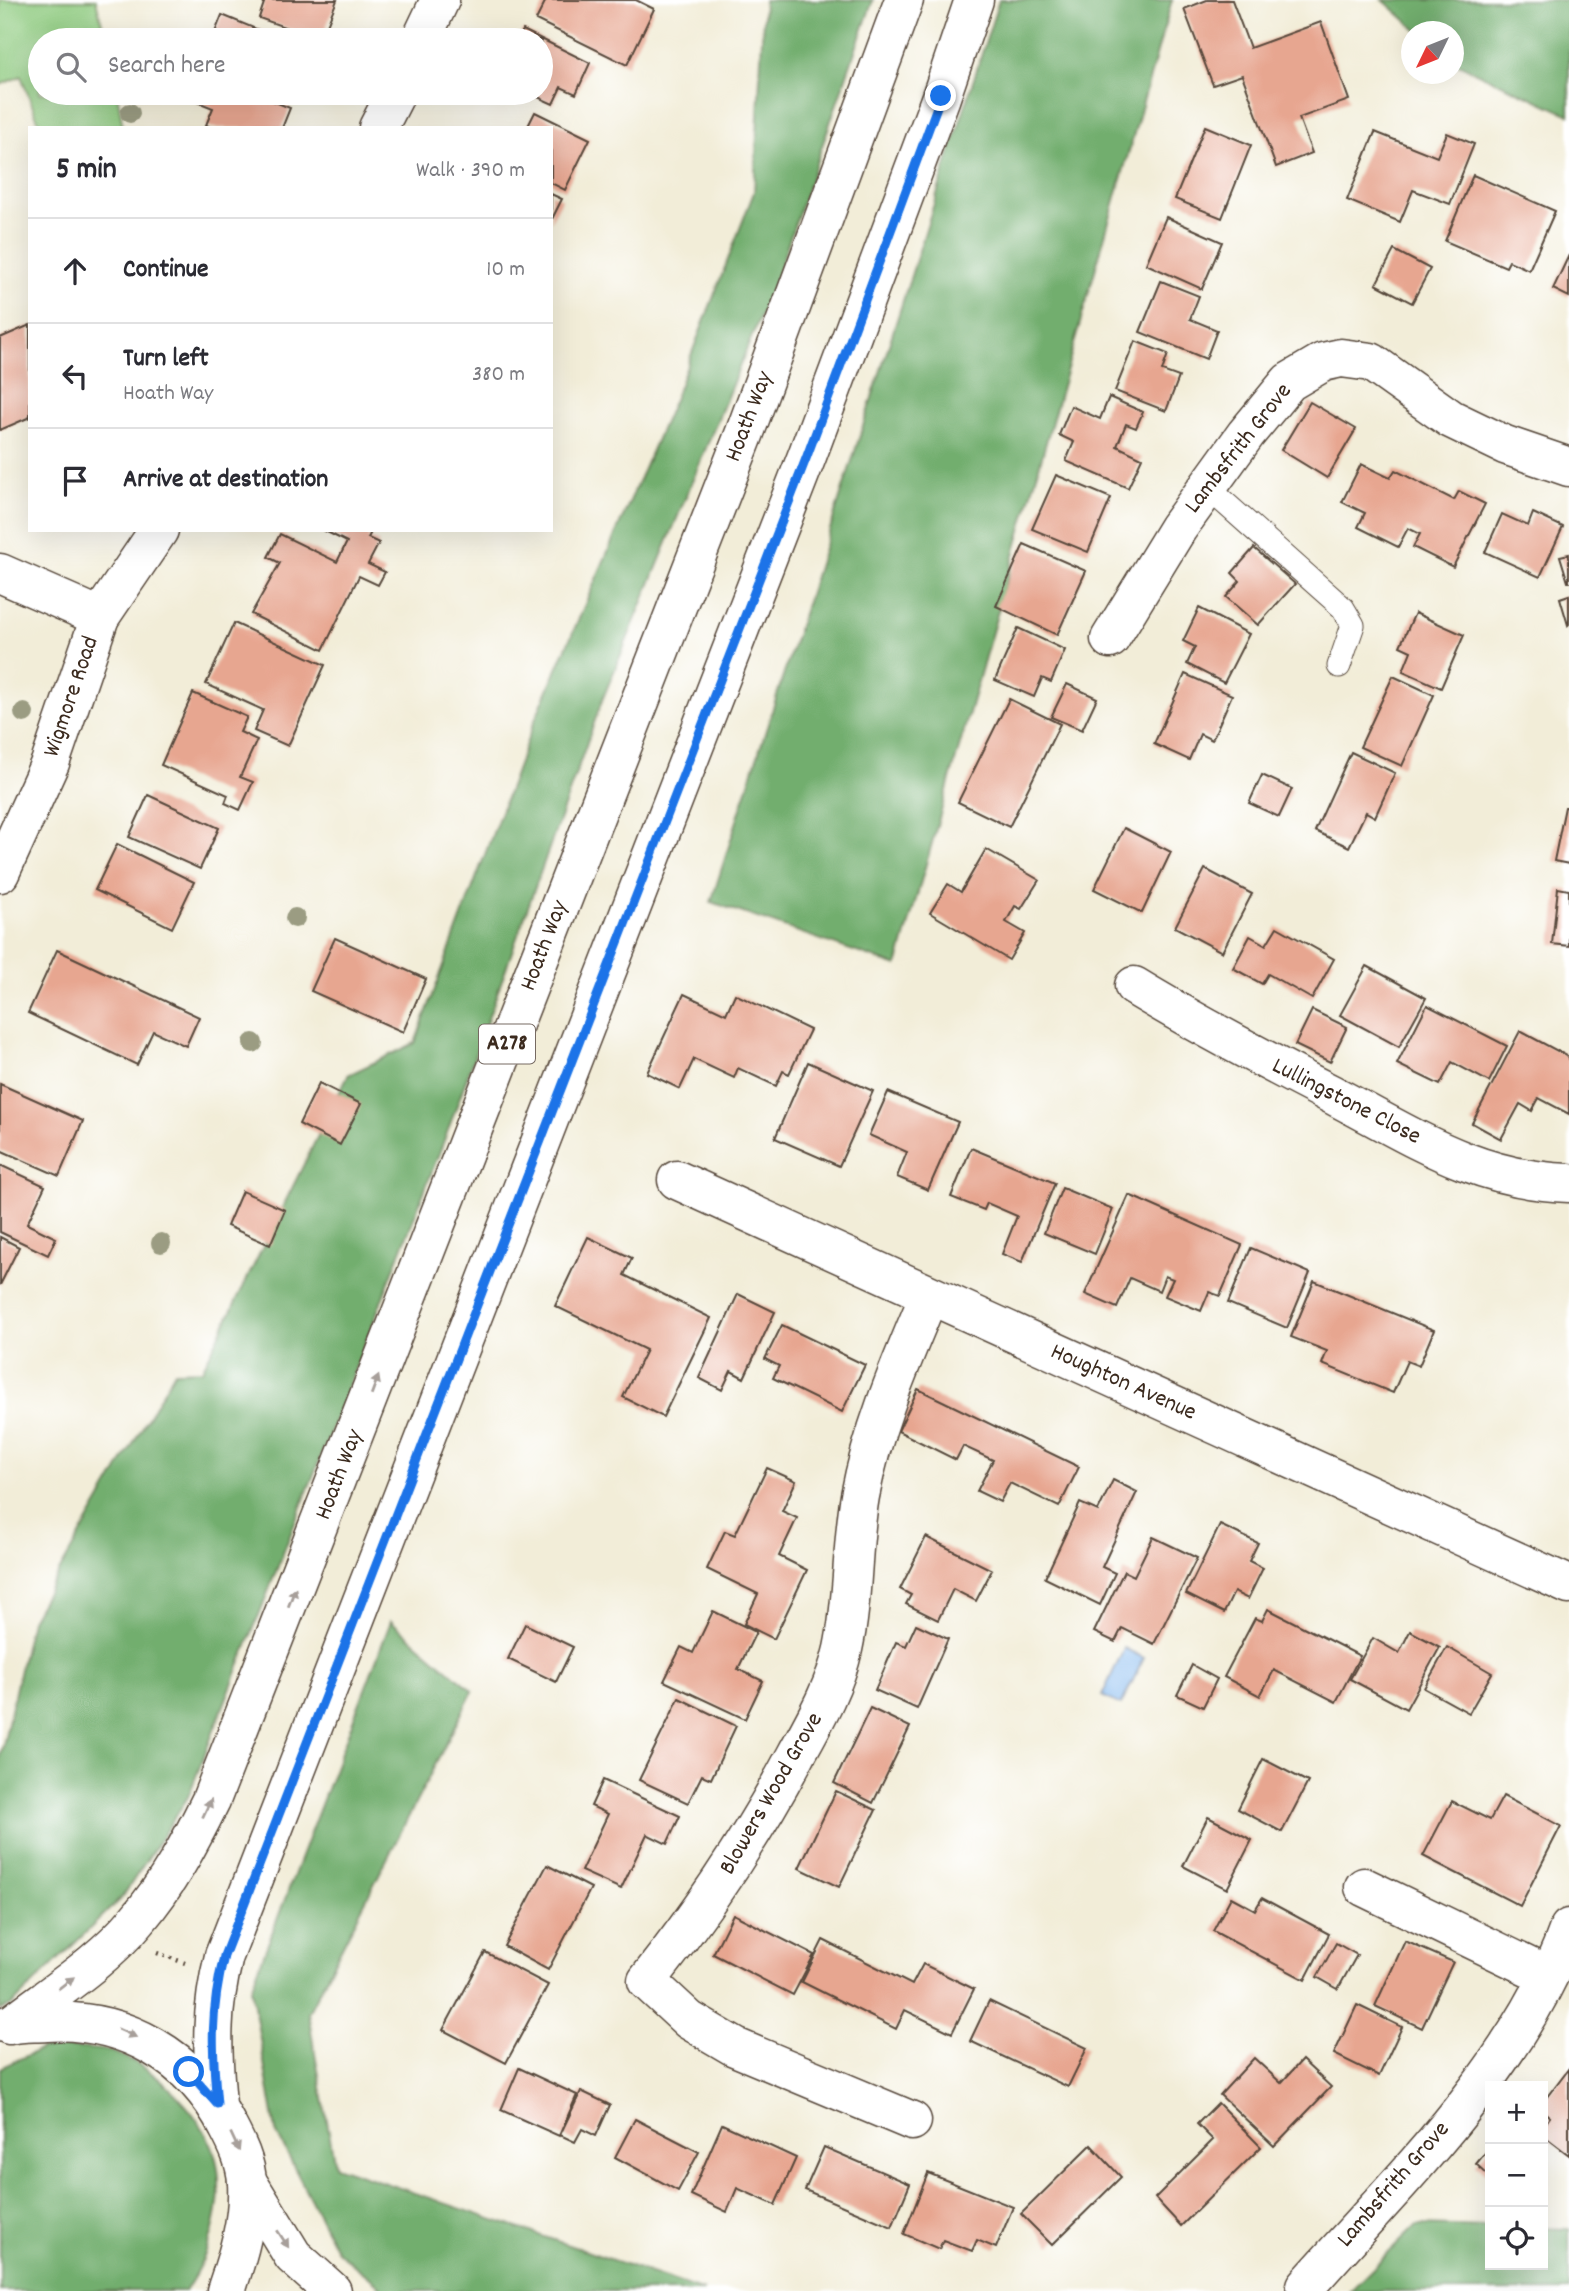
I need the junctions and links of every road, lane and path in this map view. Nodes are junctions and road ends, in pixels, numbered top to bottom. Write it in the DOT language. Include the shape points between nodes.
graph roads {
  1 [pos="440,0"];
  2 [pos="904,0"];
  3 [pos="974,0"];
  4 [pos="427,28"];
  5 [pos="390,105"];
  6 [pos="379,126"];
  7 [pos="1569,467"];
  8 [pos="1207,487"];
  9 [pos="158,532"];
  10 [pos="0,573"];
  11 [pos="100,617"];
  12 [pos="1110,639"];
  13 [pos="1339,666"];
  14 [pos="0,873"];
  15 [pos="1134,986"];
  16 [pos="677,1180"];
  17 [pos="1569,1183"];
  18 [pos="929,1296"];
  19 [pos="1569,1585"];
  20 [pos="1364,1887"];
  21 [pos="1569,1928"];
  22 [pos="118,1940"];
  23 [pos="219,1975"];
  24 [pos="1548,1976"];
  25 [pos="6,2027"];
  26 [pos="217,2104"];
  27 [pos="912,2121"];
  28 [pos="247,2181"];
  29 [pos="1306,2286"];
  30 [pos="226,2291"];
  31 [pos="331,2291"];
  1 -- 4 [label="main road"];
  22 -- 2 [label="main road, Hoath Way / A278, one-way" via="190,1845 216,1788 744,435"];
  3 -- 23 [label="main road, A278" via="807,456"];
  5 -- 6 [label="main road"];
  7 -- 8 [label="main road, Lambsfrith Grove" via="1505,445 1451,419 1371,362 1341,358 1323,362 1289,382"];
  8 -- 12 [label="main road, Lambsfrith Grove"];
  8 -- 13 [label="lane" via="1343,608 1353,625"];
  9 -- 11 [label="main road, Wigmore Road"];
  10 -- 11 [label="main road"];
  11 -- 14 [label="main road, Wigmore Road" via="50,763"];
  15 -- 17 [label="main road, Lullingstone Close" via="1455,1158 1513,1178"];
  16 -- 18 [label="main road, Houghton Avenue"];
  18 -- 19 [label="main road, Houghton Avenue"];
  18 -- 27 [label="main road, Blowers Wood Grove" via="868,1456 855,1528 843,1649 825,1700 755,1831 647,1981 689,2020 735,2048"];
  20 -- 24 [label="main road"];
  21 -- 24 [label="main road, Lambsfrith Grove"];
  22 -- 23 [label="path"];
  25 -- 22 [label="main road, Hoath Way / A278, one-way"];
  23 -- 26 [label="main road, A278" via="211,2038"];
  24 -- 29 [label="main road, Lambsfrith Grove" via="1476,2089"];
  25 -- 26 [label="main road, one-way" via="68,2021 116,2028 158,2047 189,2072"];
  26 -- 28 [label="main road, one-way" via="240,2150"];
  28 -- 30 [label="main road" via="241,2248"];
  28 -- 31 [label="main road, one-way" via="293,2256"];
}
